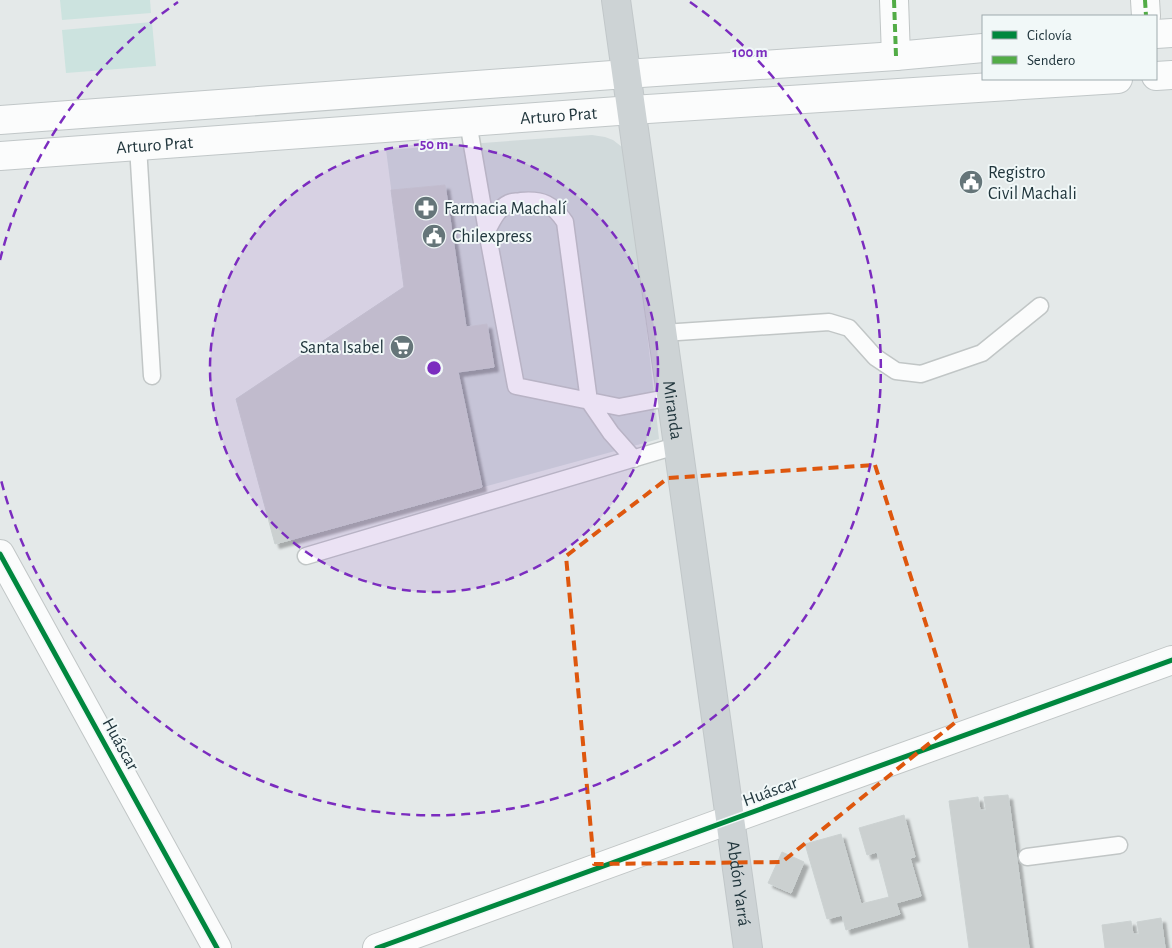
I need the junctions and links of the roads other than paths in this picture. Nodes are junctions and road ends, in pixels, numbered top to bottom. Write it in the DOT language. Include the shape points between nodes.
graph roads {
  1 [pos="616,0"];
  2 [pos="894,0"];
  3 [pos="1144,0"];
  4 [pos="1146,15"];
  5 [pos="1172,33"];
  6 [pos="1157,34"];
  7 [pos="982,48"];
  8 [pos="896,56"];
  9 [pos="626,74"];
  10 [pos="1172,75"];
  11 [pos="1157,76"];
  12 [pos="1102,80"];
  13 [pos="632,110"];
  14 [pos="0,120"];
  15 [pos="468,122"];
  16 [pos="138,146"];
  17 [pos="0,156"];
  18 [pos="487,231"];
  19 [pos="1040,306"];
  20 [pos="663,333"];
  21 [pos="152,376"];
  22 [pos="672,397"];
  23 [pos="589,401"];
  24 [pos="678,445"];
  25 [pos="634,458"];
  26 [pos="0,554"];
  27 [pos="306,556"];
  28 [pos="1172,660"];
  29 [pos="729,820"];
  30 [pos="1119,845"];
  31 [pos="1027,857"];
  32 [pos="217,948"];
  33 [pos="377,948"];
  34 [pos="748,948"];
  1 -- 9 [label="main road, Miranda"];
  2 -- 8 [label="main road"];
  3 -- 4 [label="main road"];
  5 -- 6 [label="main road"];
  7 -- 8 [label="main road, Arturo Prat"];
  8 -- 9 [label="main road, Arturo Prat"];
  9 -- 13 [label="main road, Miranda"];
  9 -- 14 [label="main road, Arturo Prat"];
  10 -- 11 [label="main road"];
  12 -- 13 [label="main road, Arturo Prat"];
  13 -- 15 [label="main road, Arturo Prat"];
  13 -- 20 [label="main road, Miranda"];
  15 -- 16 [label="main road, Arturo Prat"];
  15 -- 18 [label="lane"];
  16 -- 17 [label="main road, Arturo Prat"];
  16 -- 21 [label="lane"];
  18 -- 23 [label="lane" via="516,386"];
  18 -- 23 [label="lane" via="498,211 509,202 534,200 543,203 552,207 565,222"];
  19 -- 20 [label="lane" via="982,353 921,374 896,371 875,357 849,328 829,322"];
  20 -- 22 [label="main road, Miranda"];
  22 -- 23 [label="lane" via="619,407"];
  22 -- 24 [label="main road, Miranda"];
  23 -- 25 [label="lane" via="611,433"];
  24 -- 25 [label="lane"];
  24 -- 29 [label="main road, Miranda"];
  25 -- 27 [label="lane"];
  26 -- 32 [label="main road, Huáscar"];
  28 -- 29 [label="main road, Huáscar"];
  29 -- 33 [label="main road, Huáscar"];
  29 -- 34 [label="main road, Abdón Yarrá"];
  30 -- 31 [label="lane"];
}
